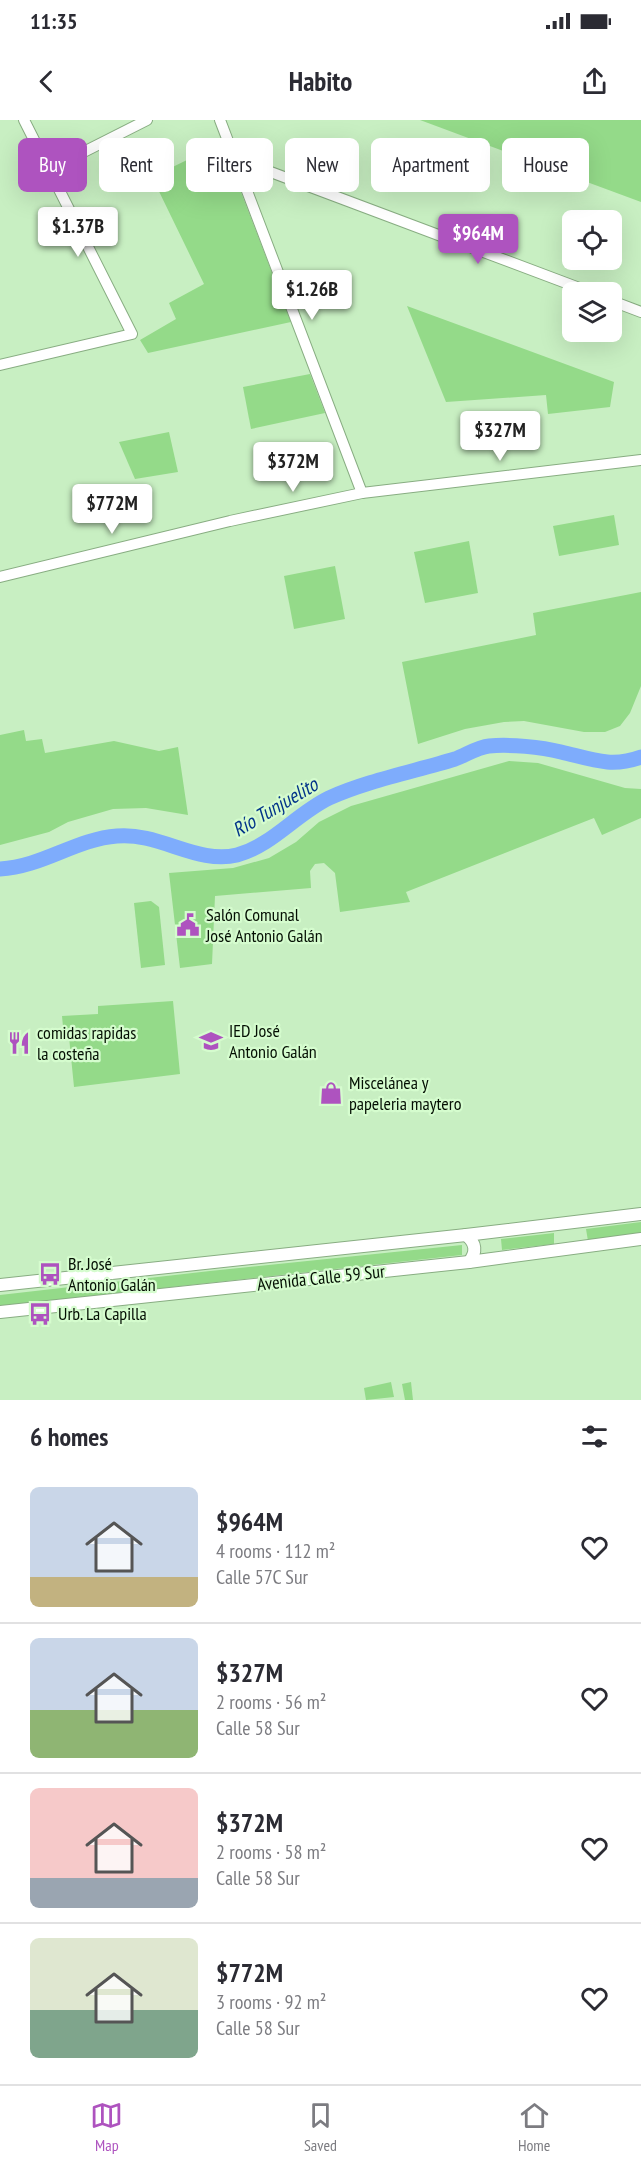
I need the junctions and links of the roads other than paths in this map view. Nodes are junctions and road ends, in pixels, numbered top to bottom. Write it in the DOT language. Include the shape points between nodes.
graph roads {
  1 [pos="24,120"];
  2 [pos="147,120"];
  3 [pos="220,120"];
  4 [pos="34,138"];
  5 [pos="227,138"];
  6 [pos="87,150"];
  7 [pos="273,173"];
  8 [pos="61,192"];
  9 [pos="248,192"];
  10 [pos="564,282"];
  11 [pos="622,305"];
  12 [pos="641,312"];
  13 [pos="0,365"];
  14 [pos="641,460"];
  15 [pos="362,492"];
  16 [pos="0,577"];
  17 [pos="641,1214"];
  18 [pos="466,1235"];
  19 [pos="641,1239"];
  20 [pos="469,1262"];
  21 [pos="0,1284"];
  22 [pos="0,1314"];
  1 -- 4 [label="street"];
  2 -- 6 [label="street"];
  3 -- 5 [label="street"];
  7 -- 10 [label="street"];
  8 -- 13 [label="street" via="132,334"];
  9 -- 15 [label="street"];
  11 -- 12 [label="street"];
  14 -- 15 [label="street"];
  15 -- 16 [label="street"];
  17 -- 18 [label="main road, Avenida Calle 59 Sur"];
  18 -- 20 [label="main road" via="475,1251"];
  18 -- 21 [label="main road, Avenida Calle 59 Sur"];
  19 -- 20 [label="main road, Avenida Calle 59 Sur"];
  20 -- 22 [label="main road, Avenida Calle 59 Sur"];
}
